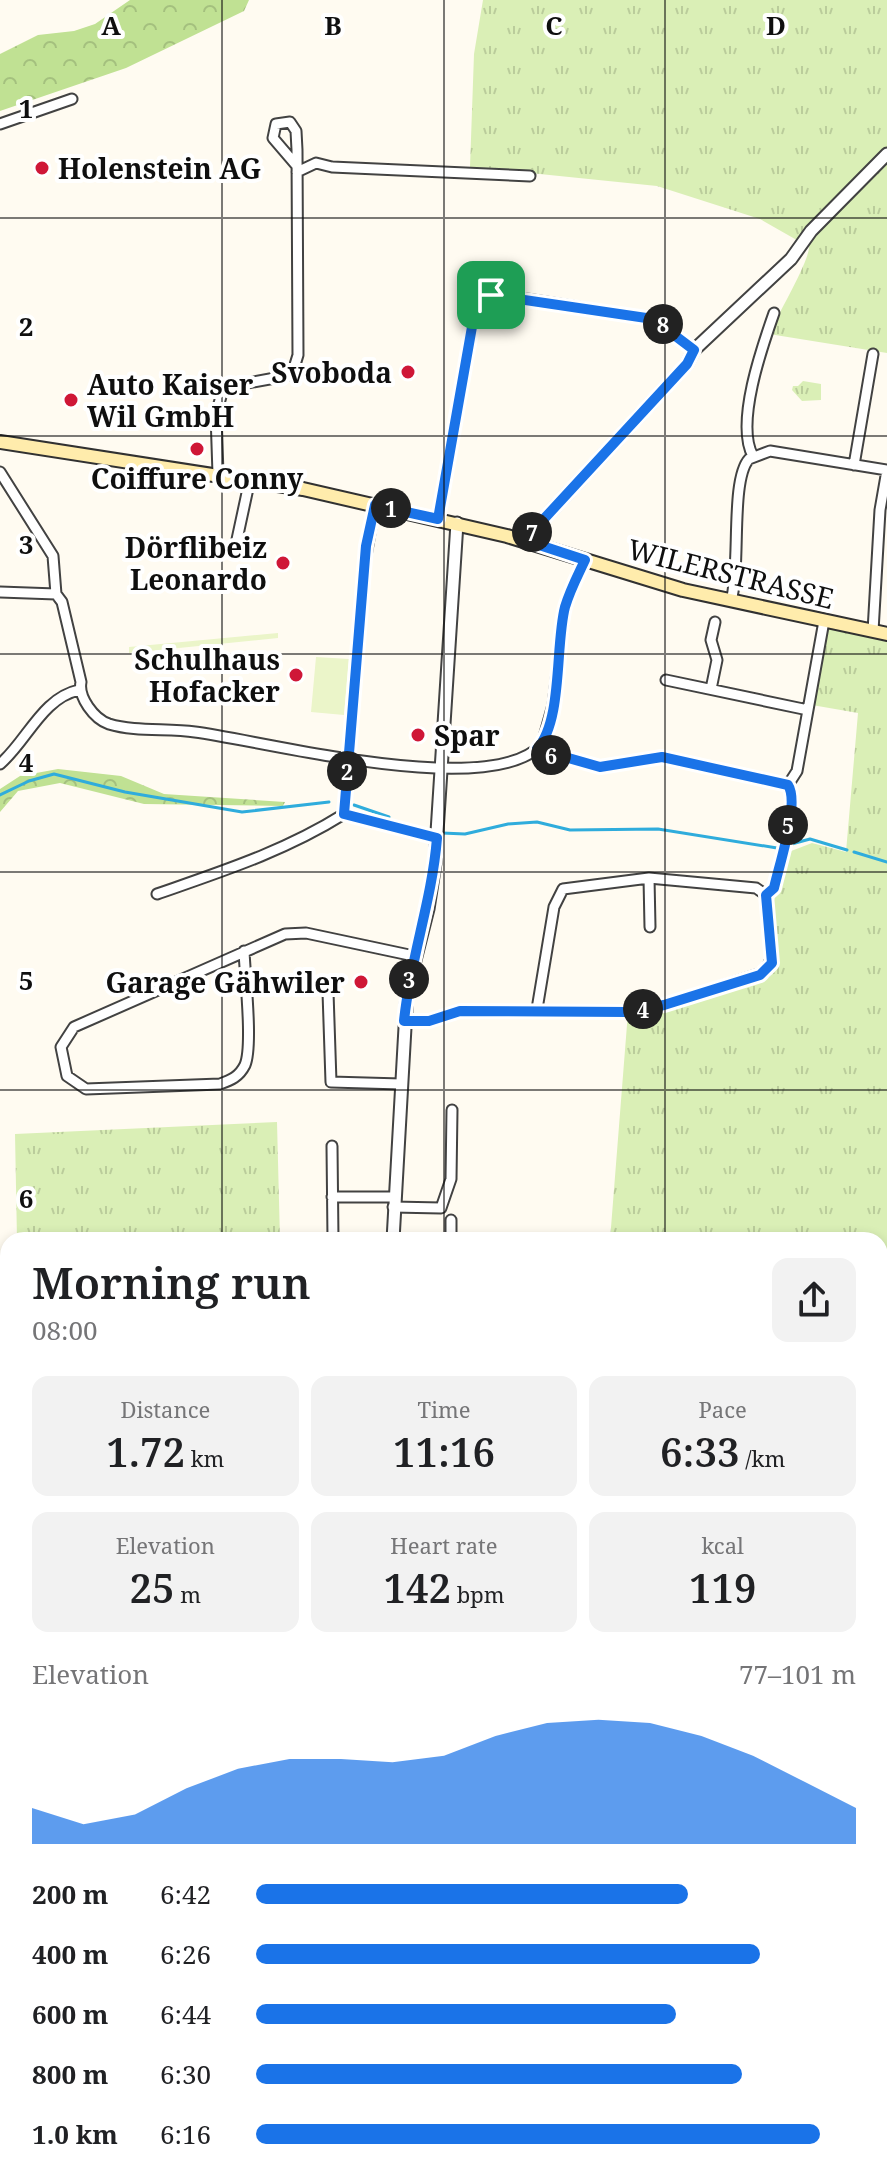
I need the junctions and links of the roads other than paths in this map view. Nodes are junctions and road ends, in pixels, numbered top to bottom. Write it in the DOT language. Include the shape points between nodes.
graph roads {
  1 [pos="72,99"];
  2 [pos="0,124"];
  3 [pos="887,154"];
  4 [pos="530,176"];
  5 [pos="774,313"];
  6 [pos="694,350"];
  7 [pos="873,354"];
  8 [pos="0,442"];
  9 [pos="753,456"];
  10 [pos="854,465"];
  11 [pos="887,470"];
  12 [pos="0,472"];
  13 [pos="218,474"];
  14 [pos="250,479"];
  15 [pos="375,505"];
  16 [pos="438,519"];
  17 [pos="457,523"];
  18 [pos="527,541"];
  19 [pos="236,544"];
  20 [pos="585,560"];
  21 [pos="0,592"];
  22 [pos="56,594"];
  23 [pos="731,601"];
  24 [pos="824,621"];
  25 [pos="715,622"];
  26 [pos="873,631"];
  27 [pos="887,634"];
  28 [pos="666,680"];
  29 [pos="711,689"];
  30 [pos="79,690"];
  31 [pos="808,710"];
  32 [pos="537,749"];
  33 [pos="348,760"];
  34 [pos="0,764"];
  35 [pos="442,768"];
  36 [pos="788,785"];
  37 [pos="344,814"];
  38 [pos="437,838"];
  39 [pos="649,878"];
  40 [pos="157,894"];
  41 [pos="766,895"];
  42 [pos="650,927"];
  43 [pos="244,951"];
  44 [pos="414,956"];
  45 [pos="328,992"];
  46 [pos="537,1009"];
  47 [pos="404,1021"];
  48 [pos="401,1084"];
  49 [pos="452,1110"];
  50 [pos="332,1146"];
  51 [pos="332,1197"];
  52 [pos="394,1202"];
  53 [pos="451,1220"];
  54 [pos="333,1232"];
  55 [pos="393,1232"];
  56 [pos="451,1232"];
  1 -- 2 [label="street"];
  3 -- 6 [label="street" via="811,231 791,259"];
  4 -- 13 [label="street" via="316,163 297,169 296,362 286,376 222,393 216,414"];
  5 -- 9 [label="street" via="759,357 746,434"];
  6 -- 16 [label="street" via="664,324 646,318 491,295 481,299"];
  6 -- 18 [label="street"];
  7 -- 10 [label="street"];
  8 -- 13 [label="main road, WILERSTRASSE"];
  9 -- 10 [label="street" via="770,451"];
  9 -- 23 [label="street" via="740,478"];
  10 -- 11 [label="street"];
  11 -- 26 [label="street"];
  12 -- 22 [label="street" via="53,556"];
  13 -- 14 [label="main road, WILERSTRASSE"];
  14 -- 15 [label="main road, WILERSTRASSE"];
  14 -- 19 [label="street"];
  15 -- 16 [label="main road, WILERSTRASSE"];
  15 -- 33 [label="street" via="364,567"];
  16 -- 17 [label="main road, WILERSTRASSE"];
  17 -- 18 [label="main road, WILERSTRASSE"];
  17 -- 35 [label="street"];
  18 -- 20 [label="main road, WILERSTRASSE"];
  20 -- 23 [label="main road, WILERSTRASSE"];
  20 -- 32 [label="street" via="565,606 551,714"];
  21 -- 22 [label="street"];
  22 -- 30 [label="street" via="71,636"];
  23 -- 24 [label="main road, WILERSTRASSE"];
  24 -- 26 [label="main road, WILERSTRASSE"];
  24 -- 31 [label="street"];
  25 -- 29 [label="street" via="711,640 717,660"];
  26 -- 27 [label="main road, WILERSTRASSE"];
  28 -- 29 [label="street"];
  29 -- 31 [label="street"];
  30 -- 33 [label="street" via="90,710 110,724 195,732"];
  30 -- 34 [label="street" via="46,710"];
  31 -- 36 [label="street" via="796,775"];
  32 -- 35 [label="street" via="502,764"];
  32 -- 36 [label="street" via="600,767 662,757"];
  33 -- 35 [label="street"];
  33 -- 37 [label="street"];
  35 -- 38 [label="street"];
  36 -- 41 [label="street" via="793,800 774,888"];
  37 -- 38 [label="street"];
  37 -- 40 [label="street" via="253,862"];
  38 -- 44 [label="street" via="428,909"];
  39 -- 41 [label="street" via="756,888"];
  39 -- 42 [label="street"];
  39 -- 46 [label="street" via="560,892"];
  41 -- 46 [label="street" via="772,957 760,975 628,1012"];
  43 -- 43 [label="street" via="74,1027 61,1047 67,1076 86,1089 220,1084 238,1075 248,1052"];
  43 -- 44 [label="street" via="295,933"];
  44 -- 47 [label="street"];
  45 -- 48 [label="street" via="331,1082"];
  46 -- 47 [label="street" via="460,1011 429,1021"];
  47 -- 48 [label="street"];
  48 -- 52 [label="street"];
  49 -- 52 [label="street" via="451,1179 441,1208"];
  50 -- 51 [label="street"];
  51 -- 52 [label="street"];
  51 -- 54 [label="street"];
  52 -- 55 [label="street"];
  53 -- 56 [label="street"];
}
